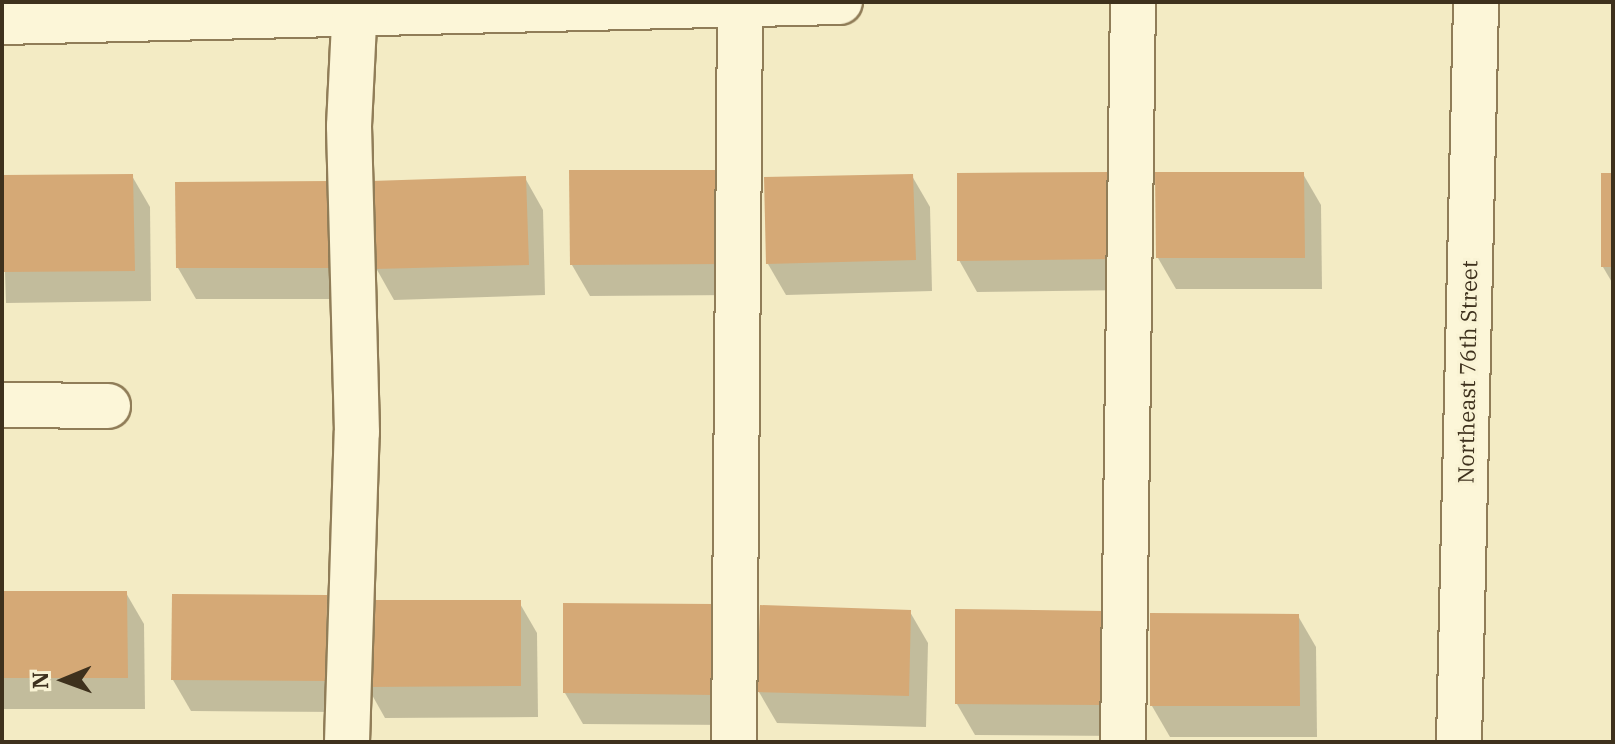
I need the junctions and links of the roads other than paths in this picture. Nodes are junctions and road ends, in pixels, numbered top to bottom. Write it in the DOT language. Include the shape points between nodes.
graph roads {
  1 [pos="840,2"];
  2 [pos="1133,2"];
  3 [pos="1476,2"];
  4 [pos="746,3"];
  5 [pos="355,8"];
  6 [pos="2,22"];
  7 [pos="2,405"];
  8 [pos="108,406"];
  9 [pos="347,742"];
  10 [pos="734,742"];
  11 [pos="1123,742"];
  12 [pos="1459,742"];
  1 -- 4 [label="street"];
  2 -- 11 [label="street"];
  3 -- 12 [label="street, Northeast 76th Street"];
  4 -- 5 [label="street"];
  4 -- 10 [label="street"];
  5 -- 6 [label="street"];
  5 -- 9 [label="street" via="349,126 357,432"];
  7 -- 8 [label="street"];
}
